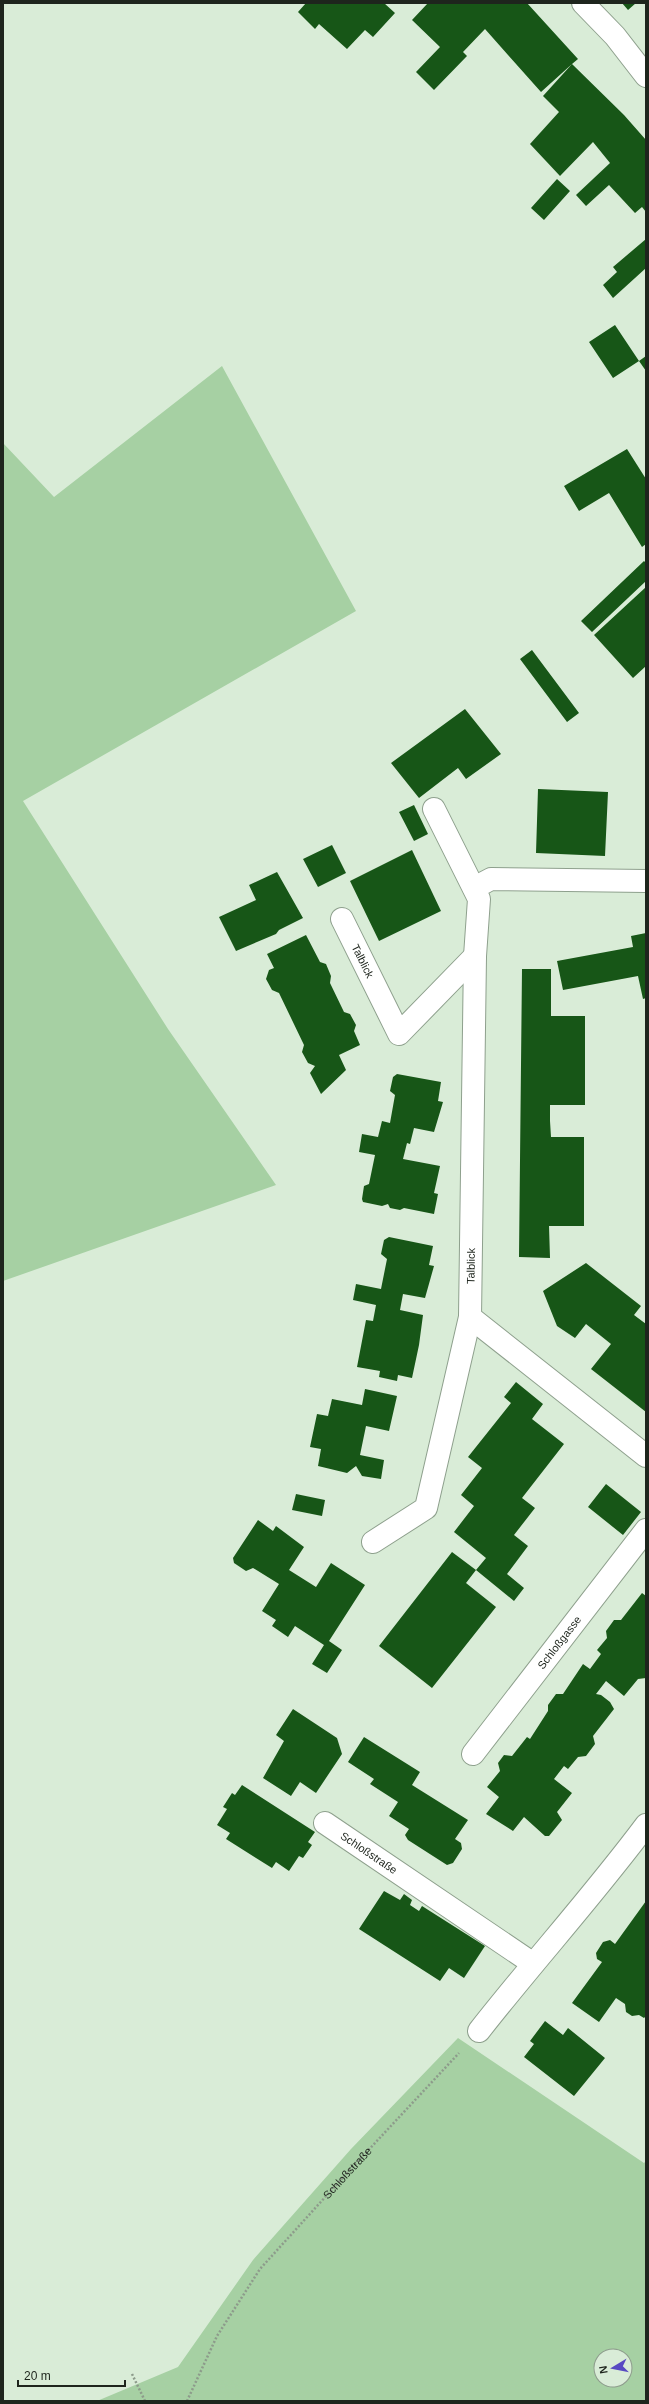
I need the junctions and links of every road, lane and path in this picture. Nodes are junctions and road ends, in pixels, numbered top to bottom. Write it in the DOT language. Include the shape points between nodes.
graph roads {
  1 [pos="583,3"];
  2 [pos="646,76"];
  3 [pos="434,809"];
  4 [pos="646,881"];
  5 [pos="474,888"];
  6 [pos="342,919"];
  7 [pos="475,956"];
  8 [pos="470,1317"];
  9 [pos="646,1456"];
  10 [pos="646,1530"];
  11 [pos="373,1542"];
  12 [pos="473,1754"];
  13 [pos="325,1823"];
  14 [pos="646,1825"];
  15 [pos="532,1963"];
  16 [pos="479,2031"];
  17 [pos="132,2374"];
  18 [pos="146,2401"];
  19 [pos="187,2401"];
  1 -- 2 [label="street" via="615,36"];
  3 -- 5 [label="street, Talblick"];
  4 -- 5 [label="street" via="491,879"];
  5 -- 7 [label="street, Talblick" via="479,899"];
  6 -- 7 [label="street, Talblick" via="399,1034"];
  7 -- 8 [label="street, Talblick"];
  8 -- 9 [label="street"];
  8 -- 11 [label="street, Talblick" via="426,1508"];
  10 -- 12 [label="street, Schloßgasse"];
  13 -- 15 [label="street, Schloßstraße"];
  14 -- 15 [label="street" via="605,1879"];
  15 -- 16 [label="street"];
  16 -- 19 [label="path, Schloßstraße" via="260,2269 217,2336"];
  17 -- 18 [label="path"];
}
